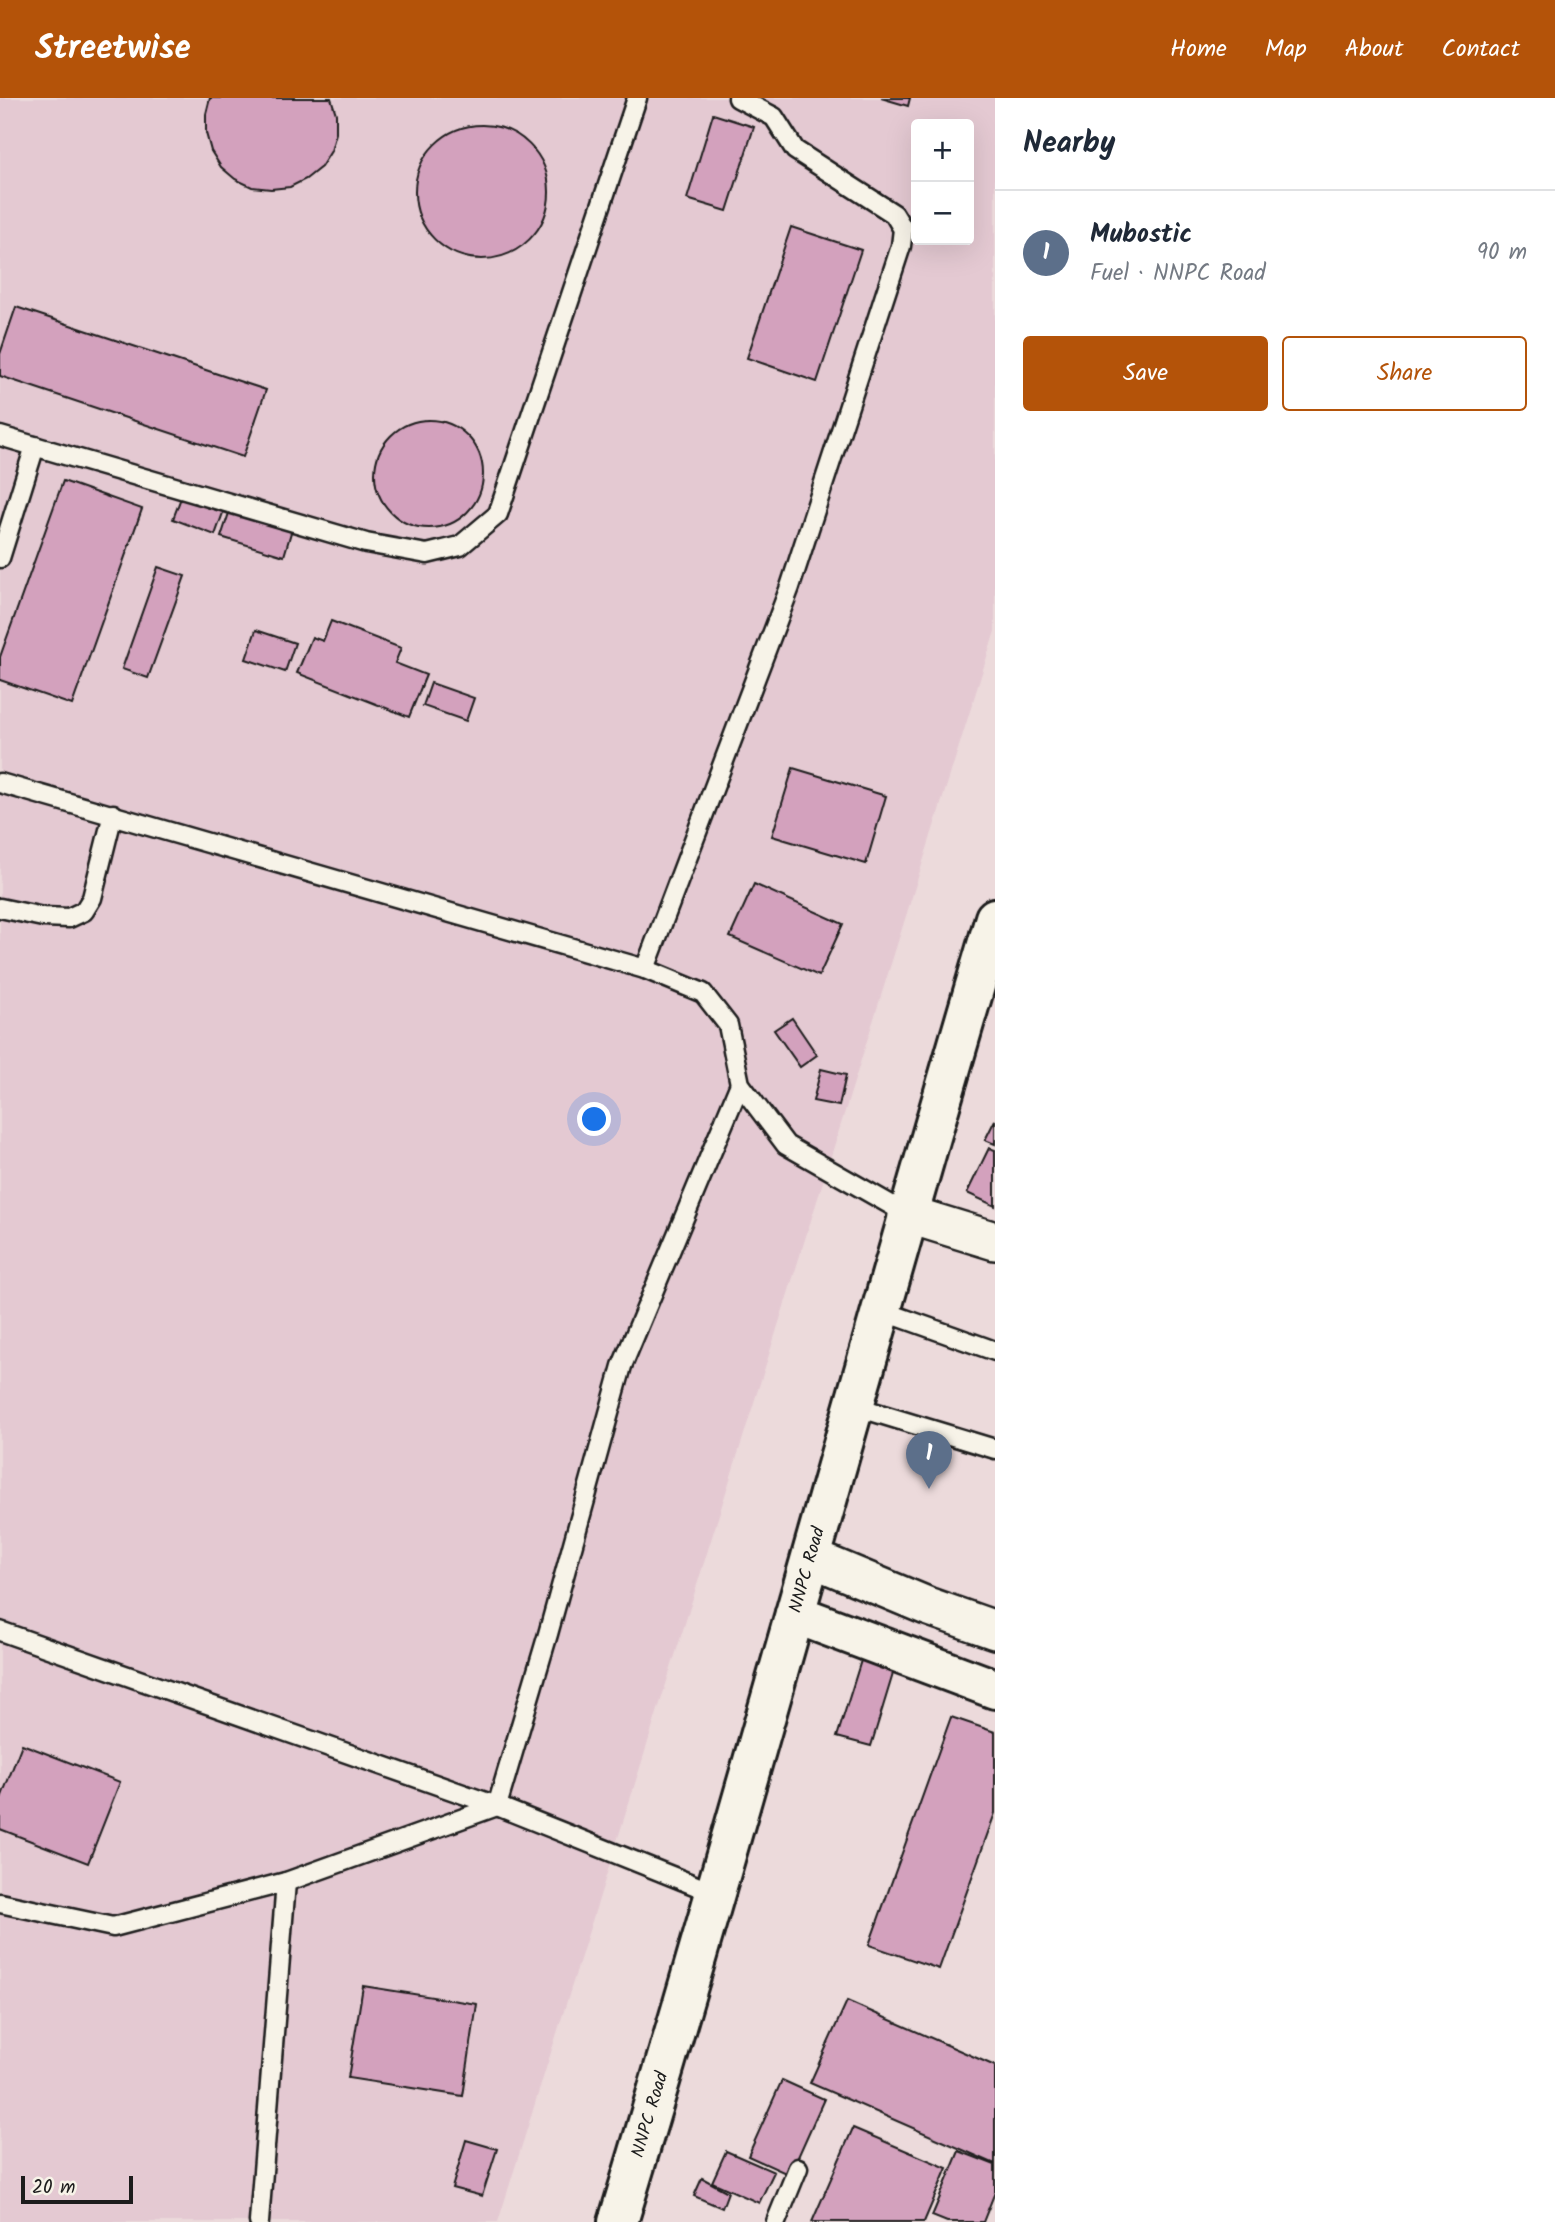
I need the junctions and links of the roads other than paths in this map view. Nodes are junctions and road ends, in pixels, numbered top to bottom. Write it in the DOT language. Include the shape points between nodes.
graph roads {
  1 [pos="637,98"];
  2 [pos="738,98"];
  3 [pos="0,436"];
  4 [pos="35,446"];
  5 [pos="0,558"];
  6 [pos="0,783"];
  7 [pos="113,814"];
  8 [pos="0,908"];
  9 [pos="995,918"];
  10 [pos="645,969"];
  11 [pos="740,1084"];
  12 [pos="907,1214"];
  13 [pos="995,1241"];
  14 [pos="880,1310"];
  15 [pos="995,1351"];
  16 [pos="854,1406"];
  17 [pos="995,1448"];
  18 [pos="812,1558"];
  19 [pos="795,1614"];
  20 [pos="995,1630"];
  21 [pos="0,1631"];
  22 [pos="995,1689"];
  23 [pos="497,1806"];
  24 [pos="286,1882"];
  25 [pos="714,1893"];
  26 [pos="0,1903"];
  27 [pos="798,2168"];
  28 [pos="259,2222"];
  29 [pos="618,2222"];
  30 [pos="776,2222"];
  1 -- 4 [label="lane" via="498,514 460,547 427,555 366,543"];
  2 -- 10 [label="lane" via="774,117 795,150 894,214 903,229 901,247 790,587"];
  3 -- 4 [label="lane"];
  4 -- 5 [label="lane"];
  6 -- 7 [label="lane"];
  7 -- 8 [label="lane" via="92,898 83,911 69,918"];
  7 -- 10 [label="lane"];
  9 -- 12 [label="street, NNPC Road"];
  10 -- 11 [label="lane" via="703,993 728,1025"];
  11 -- 12 [label="lane" via="786,1145"];
  11 -- 23 [label="lane" via="622,1366"];
  12 -- 13 [label="street"];
  12 -- 14 [label="street, NNPC Road"];
  14 -- 15 [label="lane"];
  14 -- 16 [label="street, NNPC Road"];
  16 -- 17 [label="lane"];
  16 -- 18 [label="street, NNPC Road"];
  18 -- 19 [label="street, NNPC Road"];
  18 -- 20 [label="street"];
  19 -- 22 [label="street"];
  19 -- 25 [label="street, NNPC Road"];
  21 -- 23 [label="lane"];
  23 -- 24 [label="lane"];
  23 -- 25 [label="lane"];
  24 -- 26 [label="lane" via="113,1927"];
  24 -- 28 [label="lane"];
  25 -- 29 [label="street, NNPC Road"];
  27 -- 30 [label="lane"];
}
